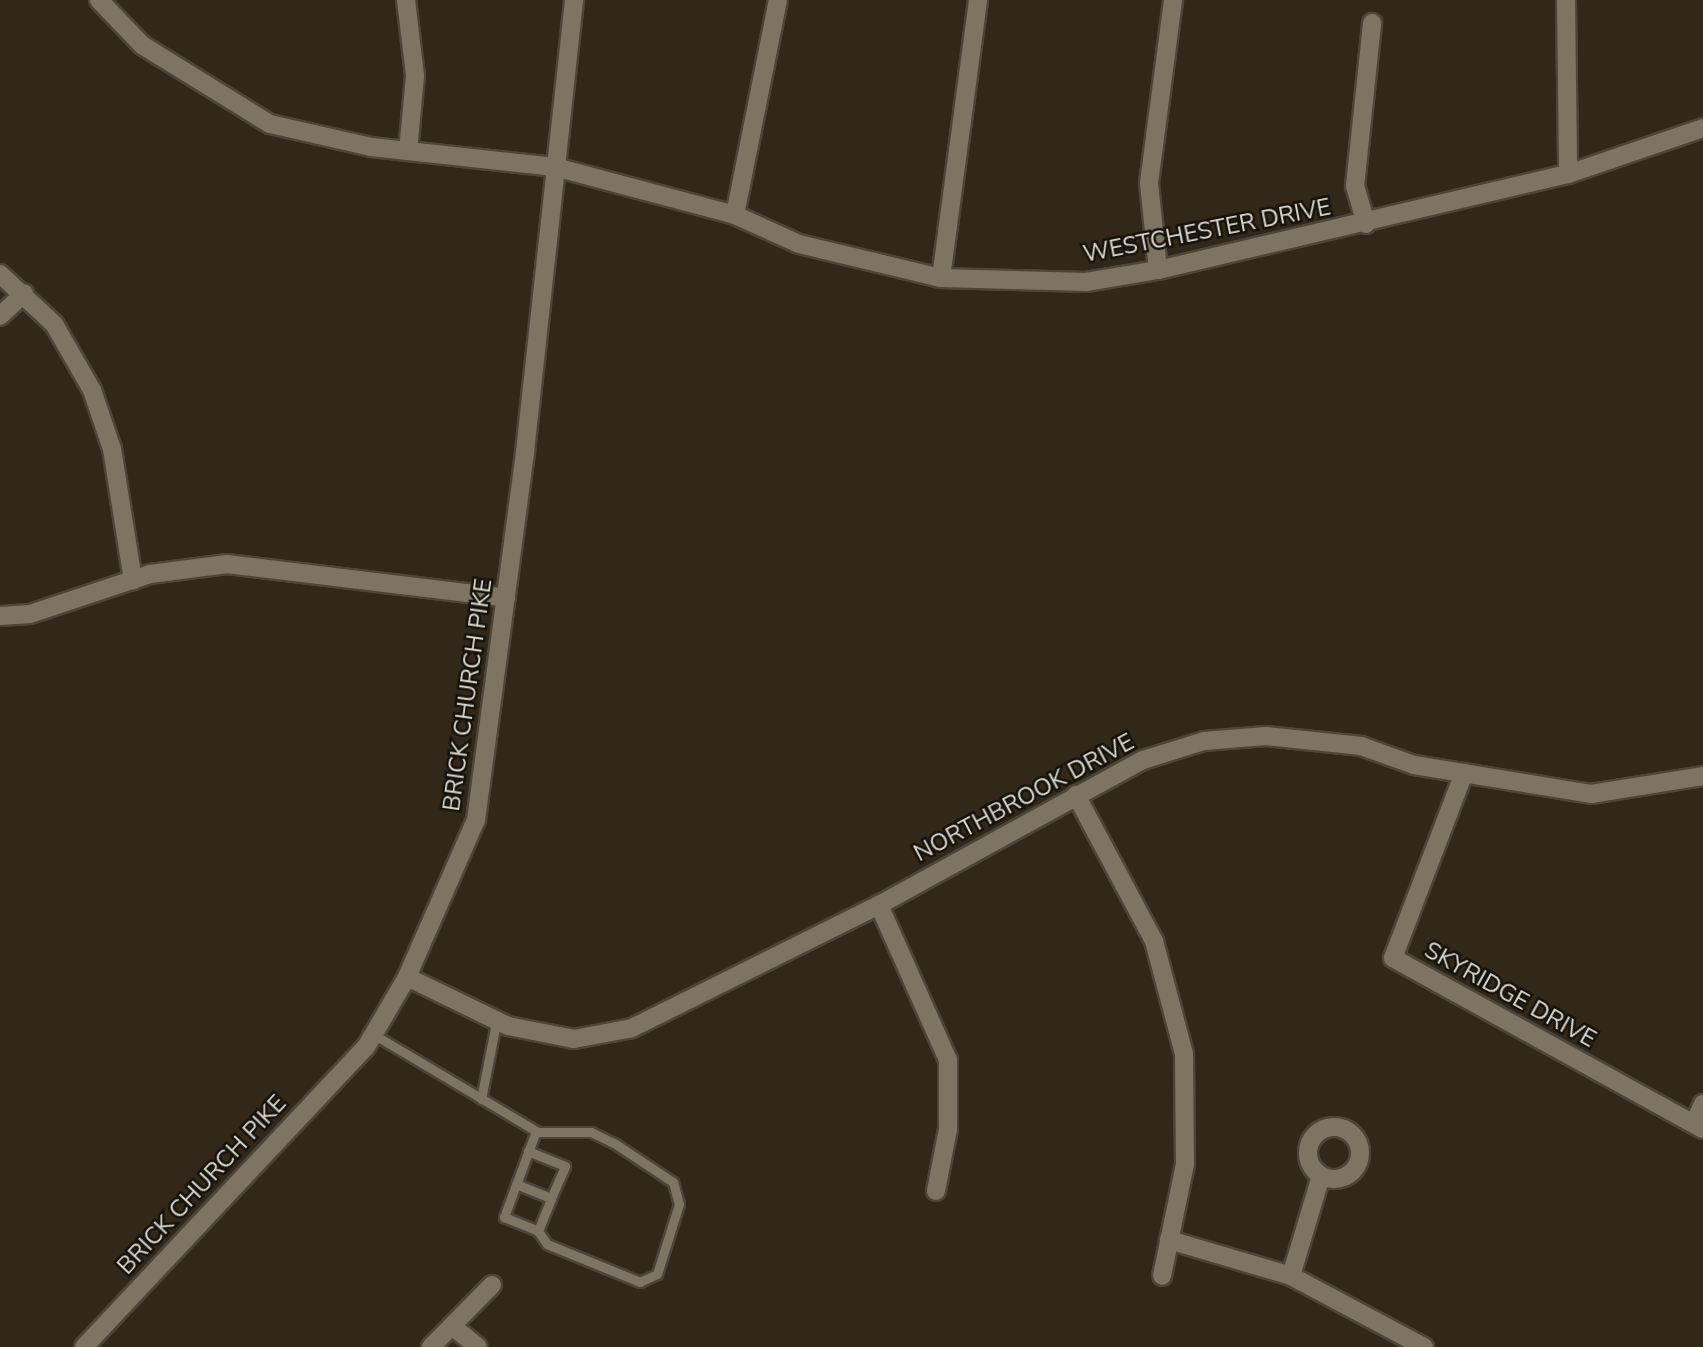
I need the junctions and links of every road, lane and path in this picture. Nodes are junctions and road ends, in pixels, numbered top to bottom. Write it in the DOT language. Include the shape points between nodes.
graph roads {
  1 [pos="99,0"];
  2 [pos="406,0"];
  3 [pos="574,0"];
  4 [pos="778,0"];
  5 [pos="978,0"];
  6 [pos="1173,0"];
  7 [pos="1566,0"];
  8 [pos="1372,23"];
  9 [pos="1703,128"];
  10 [pos="408,151"];
  11 [pos="555,167"];
  12 [pos="1568,174"];
  13 [pos="735,215"];
  14 [pos="1366,224"];
  15 [pos="1158,270"];
  16 [pos="0,274"];
  17 [pos="941,278"];
  18 [pos="24,294"];
  19 [pos="0,316"];
  20 [pos="133,580"];
  21 [pos="506,598"];
  22 [pos="0,616"];
  23 [pos="1464,773"];
  24 [pos="1703,776"];
  25 [pos="1076,795"];
  26 [pos="879,905"];
  27 [pos="407,977"];
  28 [pos="496,1023"];
  29 [pos="373,1034"];
  30 [pos="481,1099"];
  31 [pos="1703,1104"];
  32 [pos="1699,1127"];
  33 [pos="536,1131"];
  34 [pos="528,1150"];
  35 [pos="1321,1176"];
  36 [pos="516,1184"];
  37 [pos="936,1191"];
  38 [pos="551,1198"];
  39 [pos="538,1231"];
  40 [pos="1169,1240"];
  41 [pos="1162,1276"];
  42 [pos="1291,1276"];
  43 [pos="492,1285"];
  44 [pos="452,1326"];
  45 [pos="84,1347"];
  46 [pos="431,1347"];
  47 [pos="478,1347"];
  48 [pos="1424,1347"];
  1 -- 10 [label="street, WESTCHESTER DRIVE" via="142,46 270,124"];
  2 -- 10 [label="street" via="415,76"];
  3 -- 11 [label="street, BRICK CHURCH PIKE"];
  4 -- 13 [label="street"];
  5 -- 17 [label="street"];
  6 -- 15 [label="street" via="1149,183"];
  7 -- 12 [label="street"];
  8 -- 14 [label="street" via="1355,186"];
  9 -- 12 [label="street, WESTCHESTER DRIVE"];
  10 -- 11 [label="street, WESTCHESTER DRIVE"];
  11 -- 13 [label="street, WESTCHESTER DRIVE"];
  11 -- 21 [label="street, BRICK CHURCH PIKE"];
  12 -- 14 [label="street, WESTCHESTER DRIVE"];
  13 -- 17 [label="street, WESTCHESTER DRIVE" via="799,244"];
  14 -- 15 [label="street, WESTCHESTER DRIVE"];
  15 -- 17 [label="street, WESTCHESTER DRIVE" via="1086,282"];
  16 -- 18 [label="street"];
  18 -- 19 [label="street"];
  18 -- 20 [label="street" via="54,324 92,390 112,449"];
  20 -- 21 [label="street" via="227,564"];
  20 -- 22 [label="street" via="30,614"];
  21 -- 27 [label="street, BRICK CHURCH PIKE" via="476,820"];
  23 -- 24 [label="street, NORTHBROOK DRIVE" via="1591,794"];
  23 -- 25 [label="street, NORTHBROOK DRIVE" via="1361,746 1266,736 1205,741 1143,760"];
  23 -- 32 [label="street, SKYRIDGE DRIVE" via="1393,958"];
  25 -- 26 [label="street, NORTHBROOK DRIVE"];
  25 -- 40 [label="street" via="1154,941 1184,1054 1185,1164"];
  26 -- 28 [label="street, NORTHBROOK DRIVE" via="632,1028 574,1039"];
  26 -- 37 [label="street" via="948,1060 948,1129"];
  27 -- 28 [label="street, NORTHBROOK DRIVE"];
  27 -- 29 [label="street, BRICK CHURCH PIKE"];
  28 -- 30 [label="lane"];
  29 -- 30 [label="lane"];
  29 -- 45 [label="street, BRICK CHURCH PIKE"];
  30 -- 33 [label="lane"];
  31 -- 32 [label="street"];
  33 -- 34 [label="lane"];
  33 -- 39 [label="lane" via="603,1137 673,1182 679,1204 657,1274 640,1282 547,1244"];
  34 -- 36 [label="lane"];
  34 -- 38 [label="lane" via="565,1166"];
  35 -- 42 [label="street"];
  36 -- 38 [label="lane"];
  36 -- 39 [label="lane" via="504,1217"];
  38 -- 39 [label="lane"];
  40 -- 41 [label="street"];
  40 -- 42 [label="street"];
  42 -- 48 [label="street"];
  43 -- 44 [label="street"];
  44 -- 46 [label="street"];
  44 -- 47 [label="street"];
}
